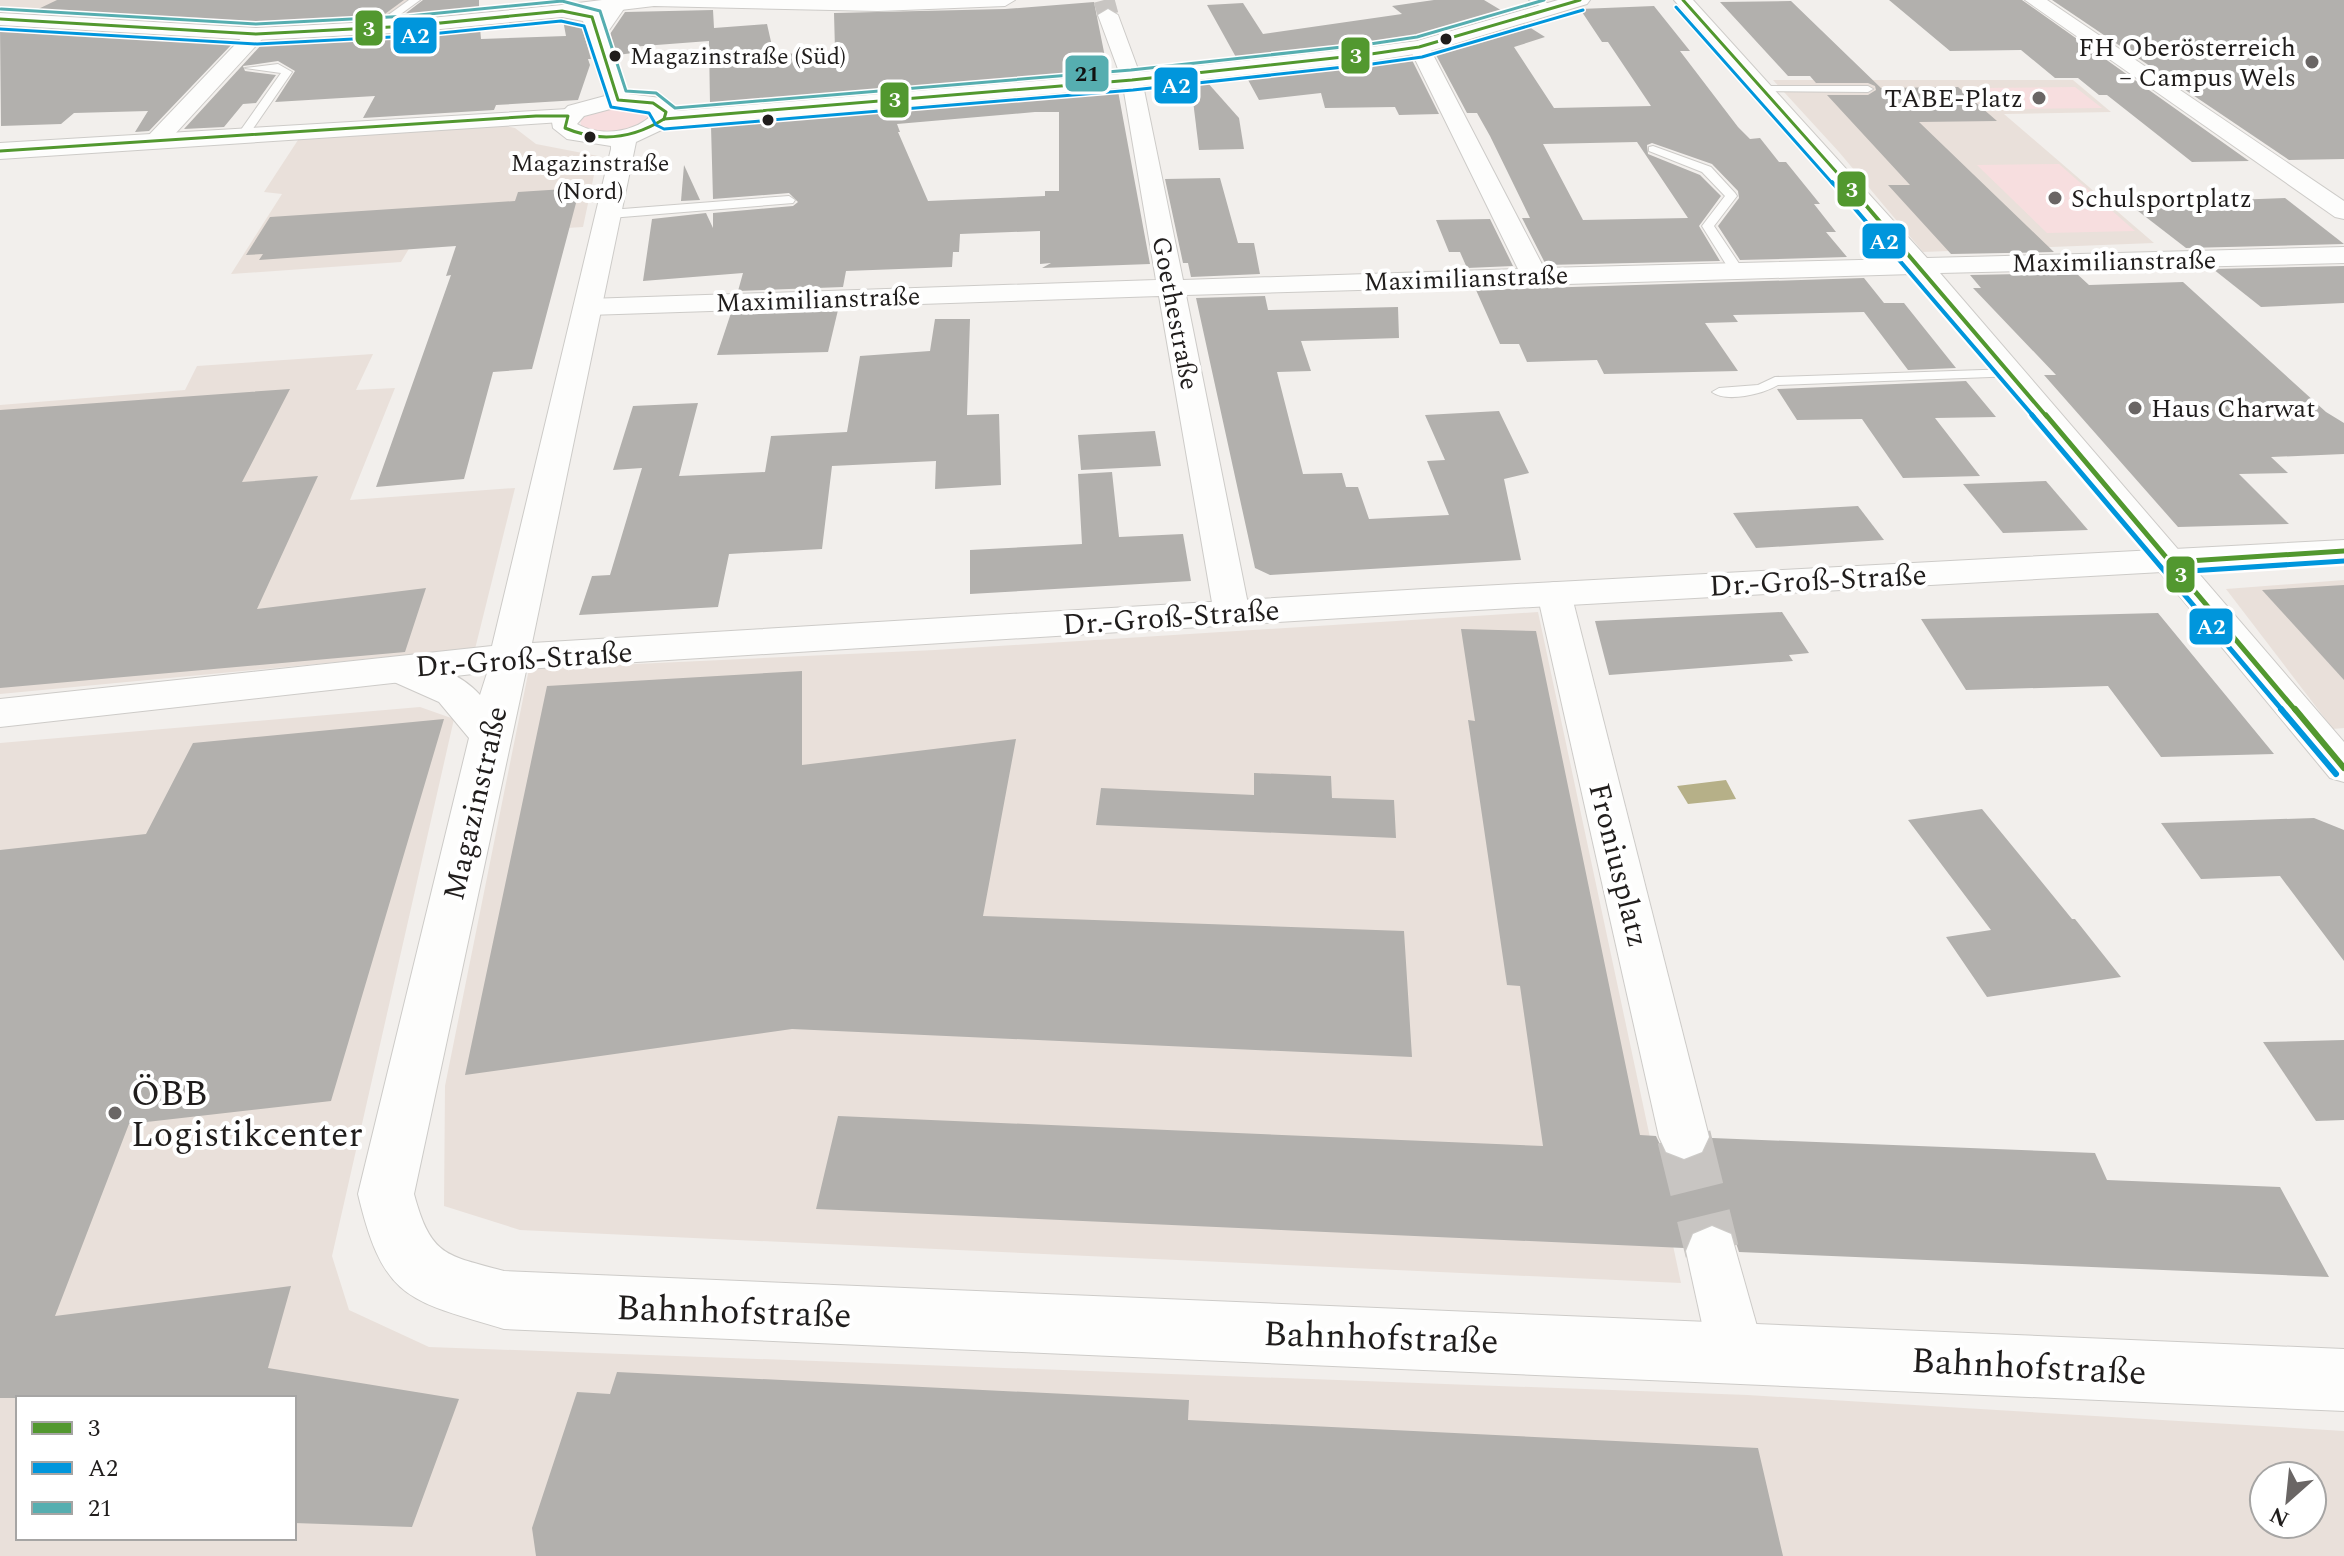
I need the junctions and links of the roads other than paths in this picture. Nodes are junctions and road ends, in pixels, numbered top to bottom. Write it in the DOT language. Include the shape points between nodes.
graph roads {
  1 [pos="415,0"];
  2 [pos="1005,0"];
  3 [pos="1580,0"];
  4 [pos="1683,0"];
  5 [pos="2034,0"];
  6 [pos="621,1"];
  7 [pos="1542,3"];
  8 [pos="562,11"];
  9 [pos="1108,15"];
  10 [pos="0,19"];
  11 [pos="595,24"];
  12 [pos="376,28"];
  13 [pos="256,34"];
  14 [pos="1419,47"];
  15 [pos="250,68"];
  16 [pos="1132,80"];
  17 [pos="1762,88"];
  18 [pos="1868,89"];
  19 [pos="618,100"];
  20 [pos="568,116"];
  21 [pos="664,119"];
  22 [pos="244,134"];
  23 [pos="623,136"];
  24 [pos="155,142"];
  25 [pos="1653,149"];
  26 [pos="0,151"];
  27 [pos="789,200"];
  28 [pos="2344,212"];
  29 [pos="610,214"];
  30 [pos="2344,255"];
  31 [pos="1920,266"];
  32 [pos="1737,271"];
  33 [pos="1535,276"];
  34 [pos="1171,287"];
  35 [pos="588,307"];
  36 [pos="2012,373"];
  37 [pos="1719,392"];
  38 [pos="2344,551"];
  39 [pos="2173,562"];
  40 [pos="1554,593"];
  41 [pos="1232,614"];
  42 [pos="509,657"];
  43 [pos="399,669"];
  44 [pos="0,713"];
  45 [pos="491,736"];
  46 [pos="2339,757"];
  47 [pos="1684,1137"];
  48 [pos="1712,1251"];
  49 [pos="422,1275"];
  50 [pos="1736,1351"];
  51 [pos="2344,1380"];
  1 -- 12 [label="lane"];
  2 -- 6 [label="main road" via="878,5"];
  3 -- 7 [label="main road"];
  4 -- 17 [label="street"];
  5 -- 28 [label="street"];
  6 -- 8 [label="main road"];
  6 -- 11 [label="street"];
  7 -- 14 [label="main road"];
  8 -- 11 [label="main road"];
  8 -- 12 [label="main road"];
  9 -- 16 [label="street, Goethestraße"];
  10 -- 13 [label="main road"];
  11 -- 19 [label="main road"];
  12 -- 13 [label="main road"];
  13 -- 24 [label="street"];
  14 -- 16 [label="main road"];
  14 -- 33 [label="street"];
  15 -- 22 [label="lane" via="278,67 287,72"];
  16 -- 21 [label="main road"];
  16 -- 34 [label="street, Goethestraße"];
  17 -- 18 [label="lane"];
  17 -- 31 [label="street"];
  19 -- 20 [label="main road"];
  19 -- 21 [label="main road" via="653,103 666,112"];
  20 -- 22 [label="main road"];
  20 -- 23 [label="main road" via="565,128 572,133"];
  21 -- 23 [label="main road"];
  22 -- 24 [label="main road"];
  23 -- 29 [label="main road, Magazinstraße"];
  24 -- 26 [label="main road"];
  25 -- 32 [label="lane" via="1712,170 1722,182 1731,196 1708,226"];
  27 -- 29 [label="lane"];
  29 -- 35 [label="main road, Magazinstraße"];
  30 -- 31 [label="street, Maximilianstraße"];
  31 -- 32 [label="street, Maximilianstraße"];
  31 -- 36 [label="street"];
  32 -- 33 [label="street, Maximilianstraße"];
  33 -- 34 [label="street, Maximilianstraße"];
  34 -- 35 [label="street, Maximilianstraße"];
  34 -- 41 [label="street, Goethestraße"];
  35 -- 42 [label="main road, Magazinstraße"];
  36 -- 37 [label="lane" via="1775,381 1761,389"];
  36 -- 39 [label="street"];
  38 -- 39 [label="main road, Dr.-Groß-Straße"];
  39 -- 40 [label="main road, Dr.-Groß-Straße"];
  39 -- 46 [label="street"];
  40 -- 41 [label="main road, Dr.-Groß-Straße"];
  40 -- 47 [label="street, Froniusplatz"];
  41 -- 42 [label="main road, Dr.-Groß-Straße"];
  42 -- 43 [label="main road, Dr.-Groß-Straße"];
  42 -- 45 [label="main road, Magazinstraße"];
  43 -- 44 [label="main road, Dr.-Groß-Straße"];
  43 -- 45 [label="main road" via="454,692"];
  45 -- 49 [label="main road, Magazinstraße" via="386,1194 395,1238"];
  48 -- 50 [label="street"];
  49 -- 50 [label="main road, Bahnhofstraße" via="504,1300"];
  50 -- 51 [label="main road, Bahnhofstraße"];
}
